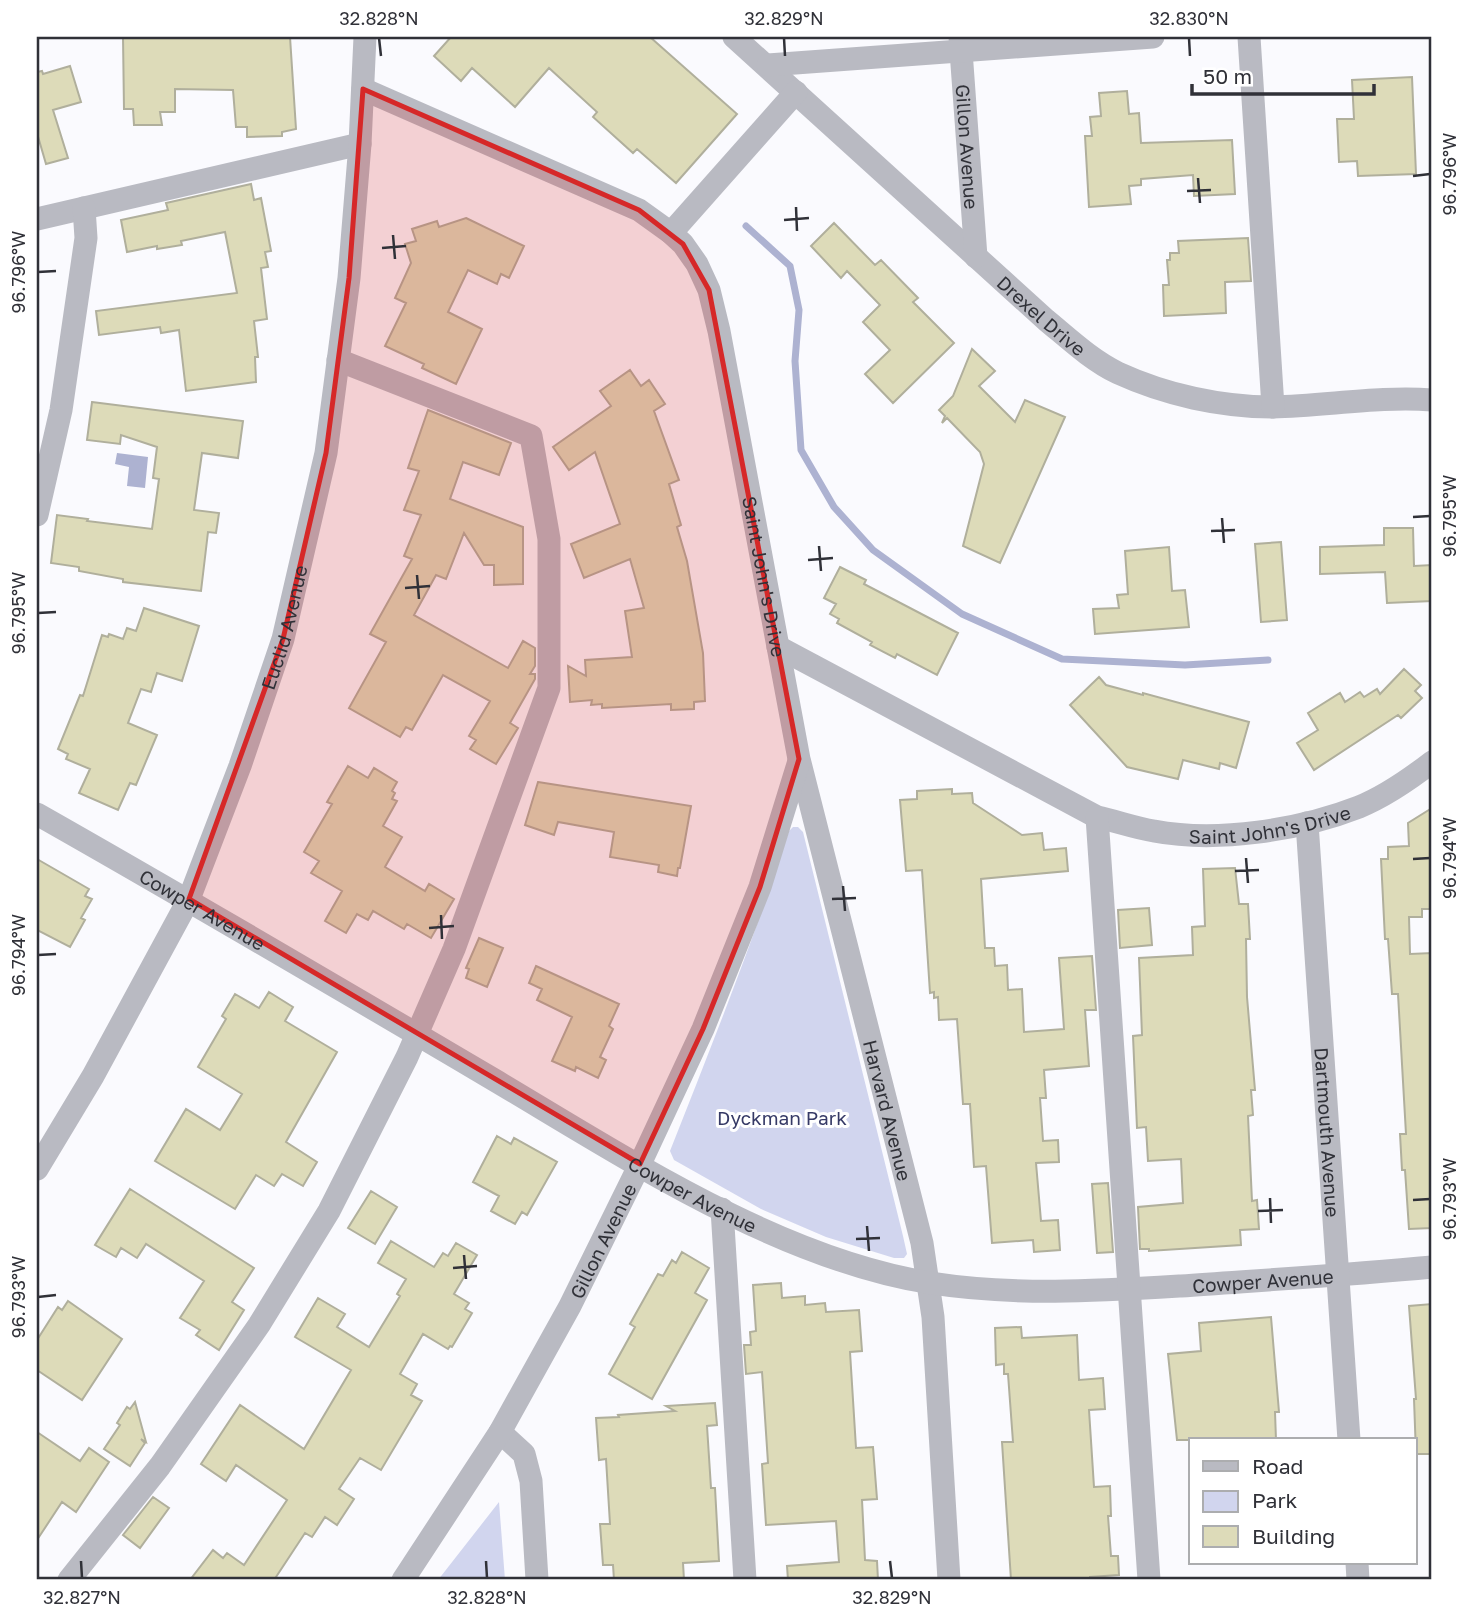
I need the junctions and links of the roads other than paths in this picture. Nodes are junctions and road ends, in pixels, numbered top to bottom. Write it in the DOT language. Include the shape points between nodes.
graph roads {
  1 [pos="365,37"];
  2 [pos="734,37"];
  3 [pos="1153,37"];
  4 [pos="1249,37"];
  5 [pos="961,43"];
  6 [pos="768,65"];
  7 [pos="363,89"];
  8 [pos="796,92"];
  9 [pos="360,144"];
  10 [pos="84,208"];
  11 [pos="37,219"];
  12 [pos="671,233"];
  13 [pos="976,257"];
  14 [pos="338,360"];
  15 [pos="1432,400"];
  16 [pos="1273,407"];
  17 [pos="37,515"];
  18 [pos="778,647"];
  19 [pos="799,759"];
  20 [pos="1432,762"];
  21 [pos="37,814"];
  22 [pos="1097,817"];
  23 [pos="1307,823"];
  24 [pos="189,899"];
  25 [pos="417,1034"];
  26 [pos="640,1164"];
  27 [pos="37,1169"];
  28 [pos="722,1209"];
  29 [pos="1432,1268"];
  30 [pos="1338,1275"];
  31 [pos="928,1283"];
  32 [pos="1129,1289"];
  33 [pos="500,1432"];
  34 [pos="1349,1438"];
  35 [pos="69,1580"];
  36 [pos="402,1580"];
  37 [pos="537,1580"];
  38 [pos="745,1580"];
  39 [pos="949,1580"];
  40 [pos="1149,1580"];
  1 -- 7 [label="street, Euclid Avenue"];
  2 -- 6 [label="street, Drexel Drive"];
  3 -- 5 [label="street"];
  4 -- 16 [label="street"];
  5 -- 6 [label="street"];
  5 -- 13 [label="street, Gillon Avenue"];
  6 -- 8 [label="street, Drexel Drive"];
  7 -- 9 [label="street, Euclid Avenue"];
  7 -- 12 [label="street, Saint John's Drive" via="639,210"];
  8 -- 12 [label="street"];
  8 -- 13 [label="street, Drexel Drive"];
  9 -- 10 [label="street"];
  9 -- 14 [label="street, Euclid Avenue"];
  10 -- 11 [label="street"];
  10 -- 17 [label="street" via="86,238 61,410"];
  12 -- 18 [label="street, Saint John's Drive" via="697,264 709,290"];
  13 -- 16 [label="street, Drexel Drive" via="1056,328 1117,373 1168,392 1227,405"];
  14 -- 24 [label="street, Euclid Avenue" via="326,453 283,639"];
  14 -- 25 [label="street" via="530,436 550,539 548,688 454,949"];
  15 -- 16 [label="street, Drexel Drive"];
  18 -- 19 [label="street, Harvard Avenue"];
  18 -- 22 [label="street, Saint John's Drive"];
  19 -- 26 [label="street, Gillon Avenue" via="749,913 703,1029"];
  19 -- 31 [label="street, Harvard Avenue"];
  20 -- 23 [label="street, Saint John's Drive" via="1392,791"];
  21 -- 24 [label="street, Cowper Avenue"];
  22 -- 23 [label="street, Saint John's Drive" via="1155,831 1203,836"];
  22 -- 32 [label="street"];
  23 -- 30 [label="street, Dartmouth Avenue"];
  24 -- 25 [label="street, Cowper Avenue"];
  24 -- 27 [label="street, Euclid Avenue"];
  25 -- 26 [label="street, Cowper Avenue"];
  25 -- 35 [label="street" via="329,1211 259,1325 160,1466"];
  26 -- 28 [label="street, Cowper Avenue"];
  26 -- 33 [label="street, Gillon Avenue"];
  28 -- 31 [label="street, Cowper Avenue" via="806,1249"];
  28 -- 38 [label="street"];
  29 -- 30 [label="street, Cowper Avenue"];
  30 -- 32 [label="street, Cowper Avenue"];
  30 -- 34 [label="street, Dartmouth Avenue"];
  31 -- 32 [label="street, Cowper Avenue" via="1010,1292"];
  31 -- 39 [label="street, Harvard Avenue"];
  32 -- 40 [label="street"];
  33 -- 36 [label="street, Gillon Avenue"];
  33 -- 37 [label="street" via="524,1454 531,1481"];
}
